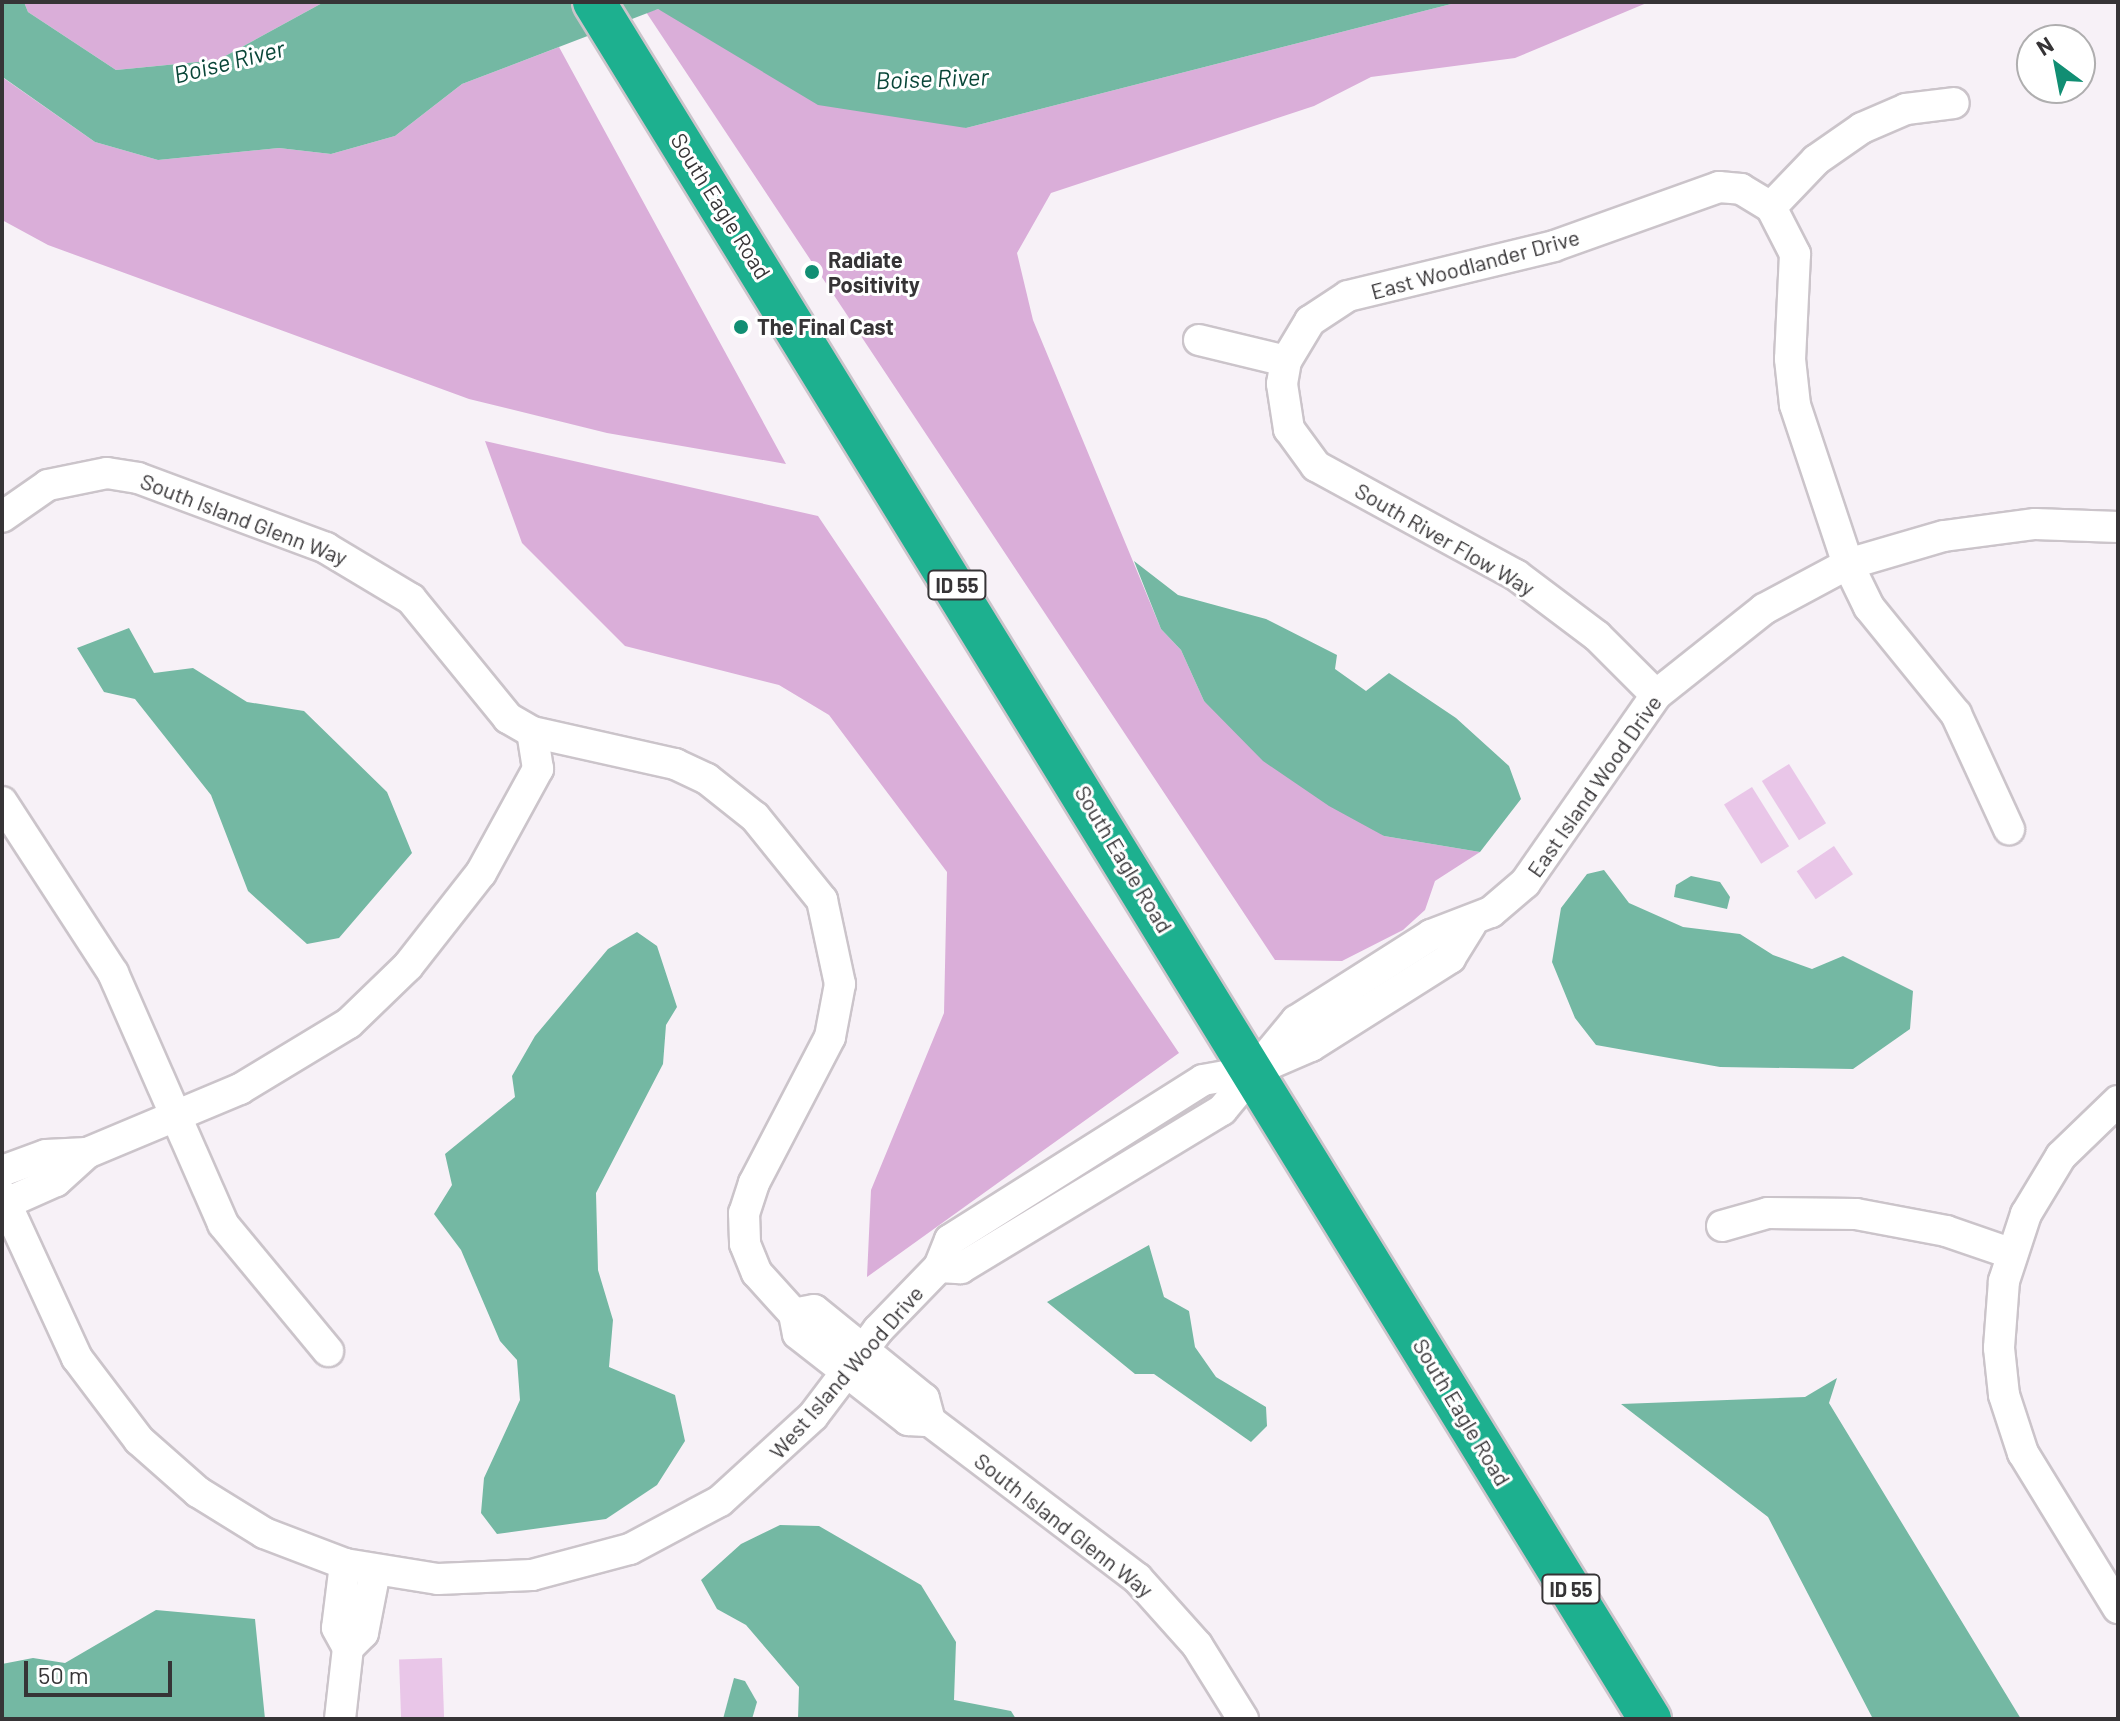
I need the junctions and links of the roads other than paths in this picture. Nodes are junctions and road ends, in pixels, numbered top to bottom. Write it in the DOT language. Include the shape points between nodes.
graph roads {
  1 [pos="594,2"];
  2 [pos="1954,103"];
  3 [pos="1771,207"];
  4 [pos="1199,340"];
  5 [pos="1286,361"];
  6 [pos="2,517"];
  7 [pos="2118,527"];
  8 [pos="1848,564"];
  9 [pos="1656,695"];
  10 [pos="532,732"];
  11 [pos="2,802"];
  12 [pos="2009,829"];
  13 [pos="1253,1071"];
  14 [pos="2118,1101"];
  15 [pos="174,1117"];
  16 [pos="87,1153"];
  17 [pos="2,1171"];
  18 [pos="3,1201"];
  19 [pos="1722,1226"];
  20 [pos="2010,1253"];
  21 [pos="328,1351"];
  22 [pos="854,1360"];
  23 [pos="345,1564"];
  24 [pos="375,1571"];
  25 [pos="2118,1608"];
  26 [pos="348,1648"];
  27 [pos="340,1719"];
  28 [pos="1243,1719"];
  29 [pos="1650,1719"];
  1 -- 13 [label="highway, South Eagle Road / ID 55"];
  2 -- 3 [label="street" via="1906,109 1862,128 1816,160"];
  3 -- 5 [label="street, East Woodlander Drive" via="1741,189 1719,187 1554,246 1348,296 1310,321"];
  3 -- 8 [label="street" via="1795,254 1790,359 1795,405"];
  4 -- 5 [label="street"];
  5 -- 9 [label="street, South River Flow Way" via="1282,395 1289,429 1316,466 1516,575 1597,636"];
  6 -- 10 [label="street, South Island Glenn Way" via="48,485 107,473 138,478 326,548 411,599 489,701"];
  7 -- 8 [label="street, East Island Wood Drive" via="1989,528"];
  8 -- 9 [label="street, East Island Wood Drive" via="1764,609"];
  8 -- 12 [label="street" via="1869,607 1956,714"];
  9 -- 13 [label="street, East Island Wood Drive" via="1525,883 1471,925 1431,935 1296,1021"];
  10 -- 15 [label="street" via="538,769 521,804 481,873 408,966 315,1048"];
  10 -- 22 [label="street, South Island Glenn Way" via="675,764 707,779 755,817 822,900 838,954 837,1012 744,1213 745,1244 757,1273 794,1314 798,1334"];
  11 -- 15 [label="street" via="94,937"];
  13 -- 22 [label="street, West Island Wood Drive" via="1203,1080 950,1240 939,1267"];
  13 -- 29 [label="highway, South Eagle Road / ID 55"];
  14 -- 20 [label="street" via="2047,1175"];
  15 -- 16 [label="street"];
  15 -- 21 [label="street" via="223,1224"];
  16 -- 17 [label="street" via="46,1155"];
  16 -- 18 [label="street" via="56,1181"];
  18 -- 23 [label="street, West Island Wood Drive" via="77,1358 139,1440 237,1518"];
  19 -- 20 [label="street" via="1768,1213 1856,1214 1946,1231"];
  20 -- 25 [label="street" via="1999,1354 2023,1453"];
  22 -- 24 [label="street, West Island Wood Drive" via="792,1440 745,1482 630,1549 563,1569 477,1580"];
  22 -- 28 [label="street, South Island Glenn Way" via="924,1399 930,1421 1137,1578 1197,1645"];
  23 -- 24 [label="street, West Island Wood Drive"];
  23 -- 26 [label="street" via="337,1628"];
  24 -- 26 [label="street" via="363,1633"];
  26 -- 27 [label="street"];
}
